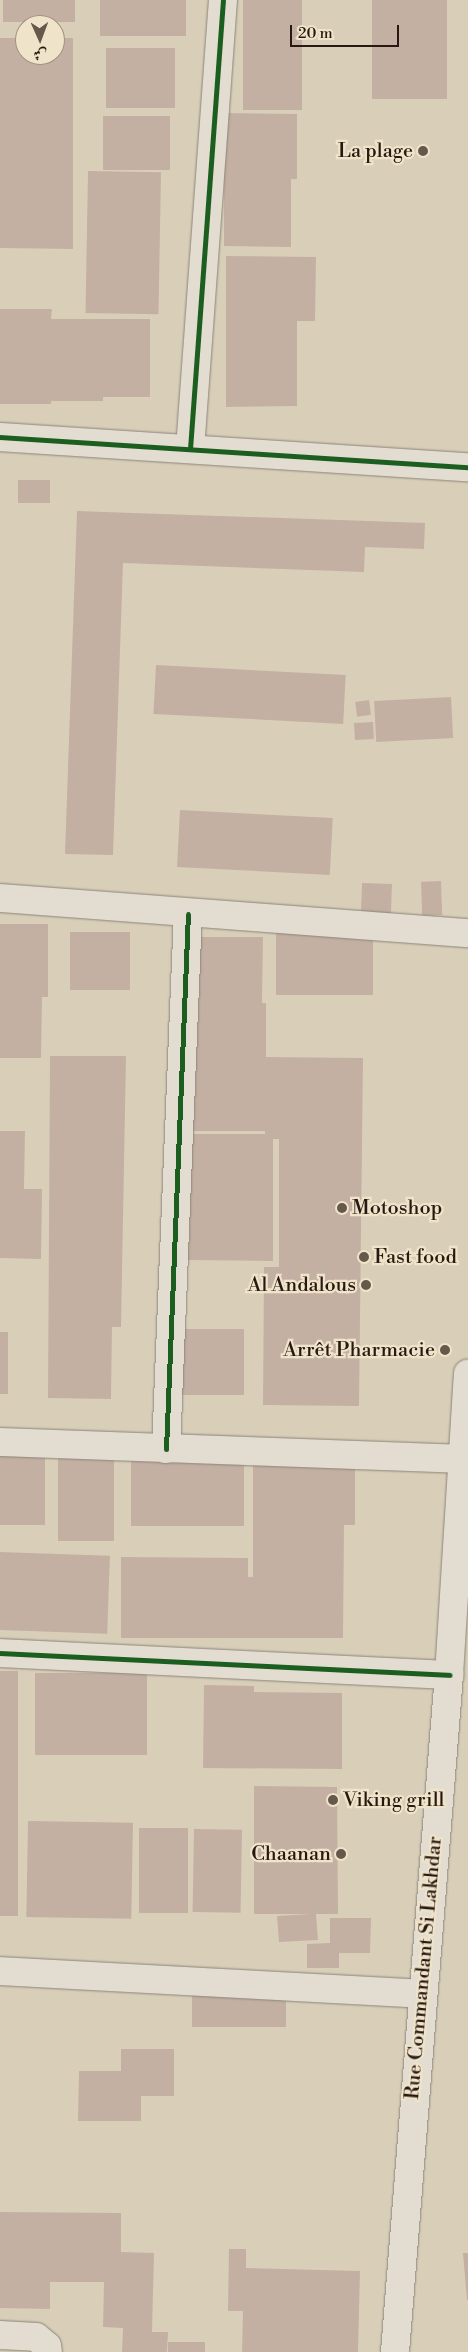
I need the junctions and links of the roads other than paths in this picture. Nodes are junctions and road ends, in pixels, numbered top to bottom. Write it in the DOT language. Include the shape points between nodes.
graph roads {
  1 [pos="222,0"];
  2 [pos="0,437"];
  3 [pos="190,449"];
  4 [pos="468,467"];
  5 [pos="0,898"];
  6 [pos="188,914"];
  7 [pos="468,933"];
  8 [pos="468,1374"];
  9 [pos="0,1442"];
  10 [pos="166,1449"];
  11 [pos="465,1459"];
  12 [pos="0,1653"];
  13 [pos="449,1674"];
  14 [pos="0,1971"];
  15 [pos="421,1994"];
  16 [pos="0,2335"];
  17 [pos="48,2352"];
  18 [pos="395,2352"];
  1 -- 3 [label="street"];
  2 -- 3 [label="street"];
  3 -- 4 [label="street"];
  5 -- 6 [label="street"];
  6 -- 7 [label="street"];
  6 -- 10 [label="street"];
  8 -- 11 [label="street, Rue Commandant Si Lakhdar"];
  9 -- 10 [label="street"];
  10 -- 11 [label="street"];
  11 -- 13 [label="street, Rue Commandant Si Lakhdar"];
  12 -- 13 [label="street"];
  13 -- 15 [label="street, Rue Commandant Si Lakhdar"];
  14 -- 15 [label="street"];
  15 -- 18 [label="street, Rue Commandant Si Lakhdar"];
  16 -- 17 [label="street" via="36,2337 48,2346"];
}
